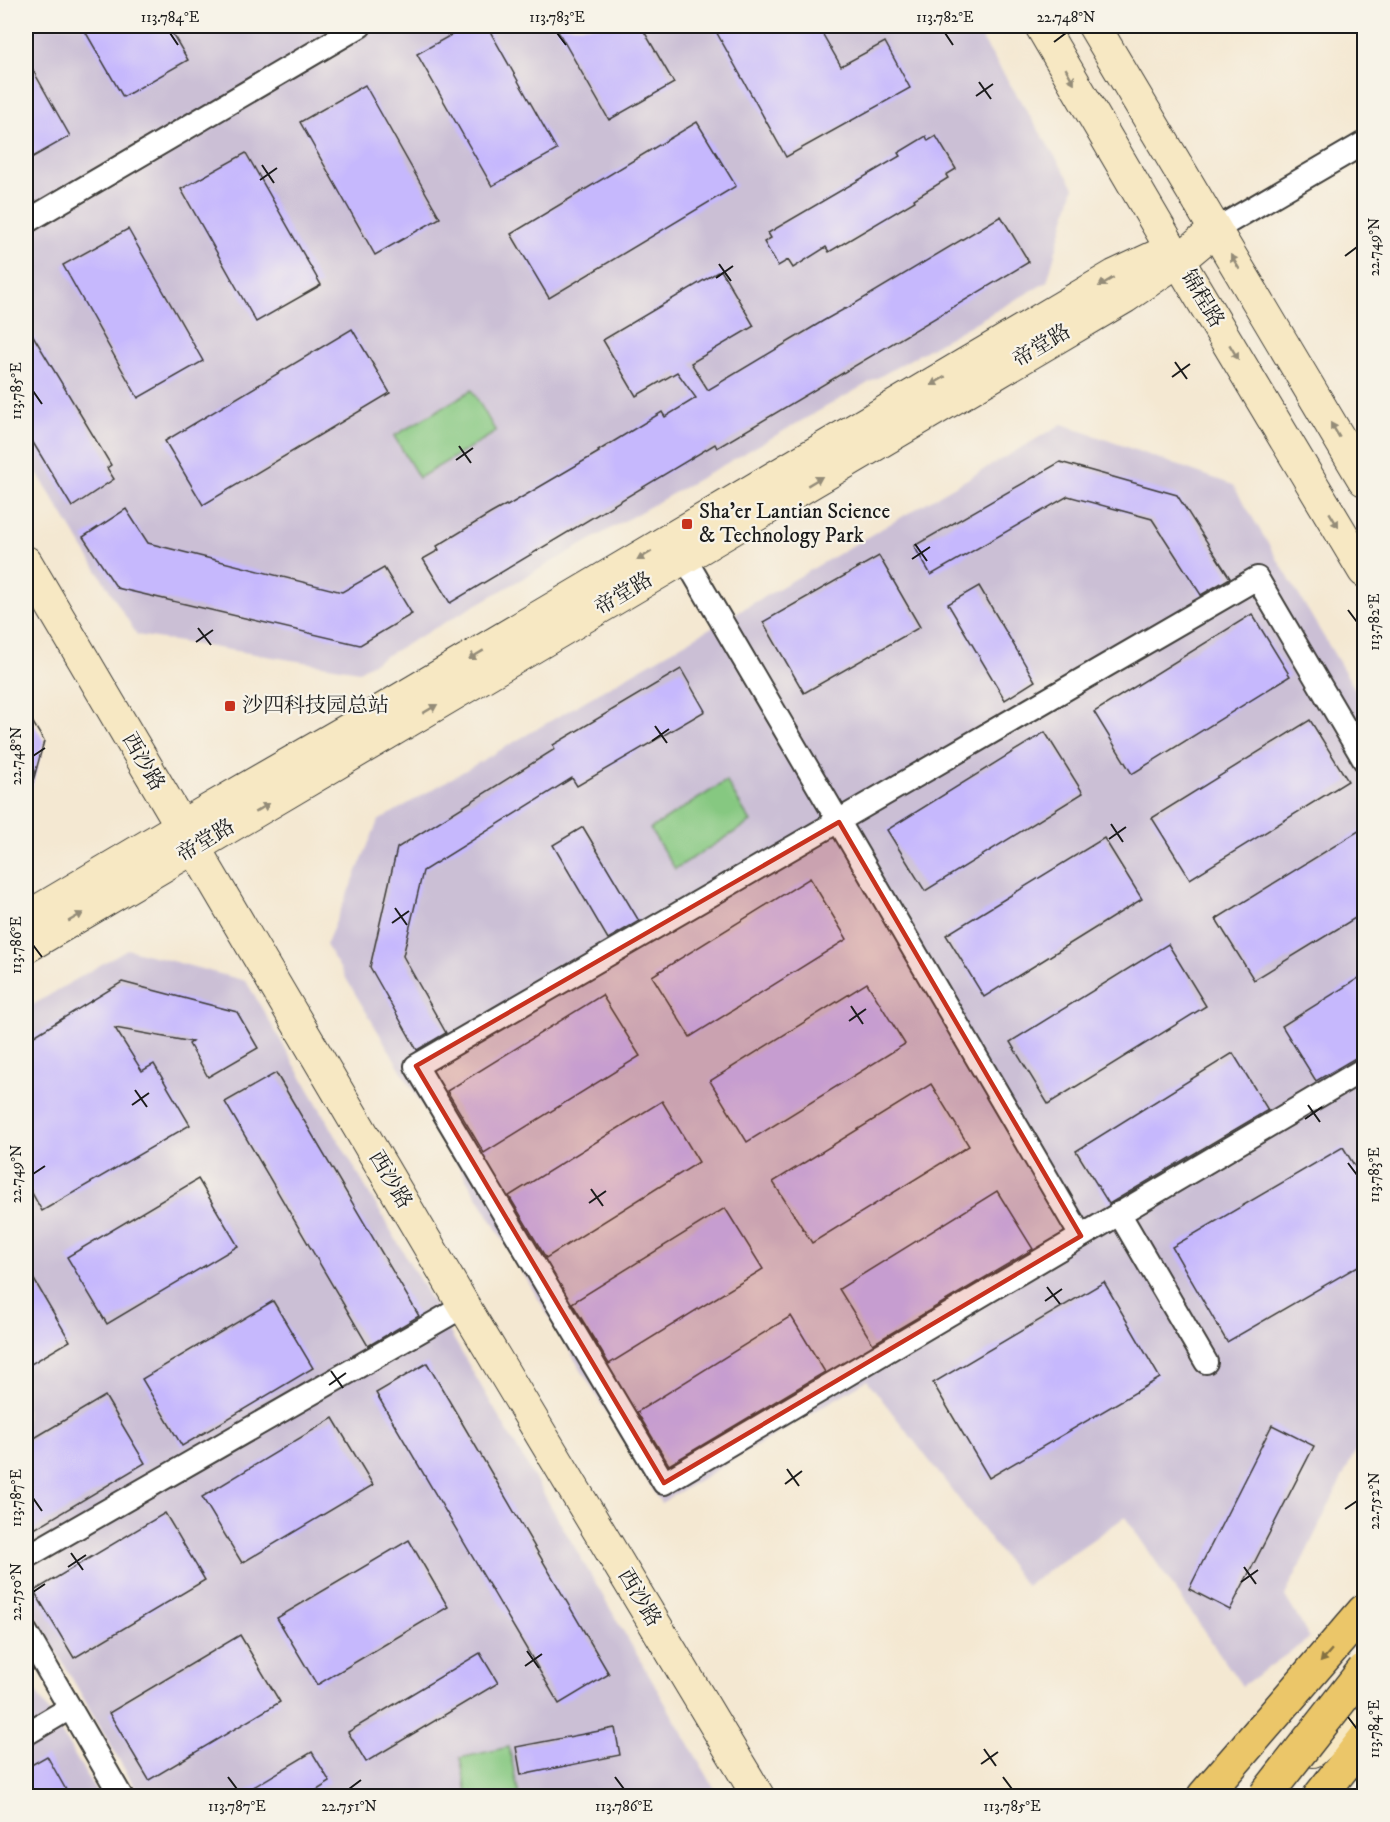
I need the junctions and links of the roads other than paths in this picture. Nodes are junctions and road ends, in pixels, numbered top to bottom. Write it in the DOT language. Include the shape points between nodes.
graph roads {
  1 [pos="360,26"];
  2 [pos="1041,26"];
  3 [pos="1094,26"];
  4 [pos="1365,143"];
  5 [pos="26,222"];
  6 [pos="1215,230"];
  7 [pos="1175,254"];
  8 [pos="1365,480"];
  9 [pos="678,548"];
  10 [pos="26,562"];
  11 [pos="1365,571"];
  12 [pos="1365,760"];
  13 [pos="839,822"];
  14 [pos="187,837"];
  15 [pos="26,918"];
  16 [pos="26,947"];
  17 [pos="1365,1069"];
  18 [pos="1119,1213"];
  19 [pos="1081,1236"];
  20 [pos="464,1306"];
  21 [pos="1206,1362"];
  22 [pos="26,1557"];
  23 [pos="1365,1611"];
  24 [pos="26,1632"];
  25 [pos="1365,1670"];
  26 [pos="1365,1702"];
  27 [pos="70,1708"];
  28 [pos="26,1734"];
  29 [pos="1365,1740"];
  30 [pos="1365,1767"];
  31 [pos="121,1797"];
  32 [pos="758,1797"];
  33 [pos="1204,1797"];
  34 [pos="1262,1797"];
  35 [pos="1320,1797"];
  36 [pos="1331,1797"];
  1 -- 5 [label="street"];
  2 -- 7 [label="street, 锦程路, one-way"];
  3 -- 6 [label="street"];
  4 -- 6 [label="street, 帝堂路"];
  6 -- 7 [label="street, 帝堂路"];
  8 -- 6 [label="street, one-way"];
  7 -- 9 [label="street, 帝堂路" via="1114,276"];
  7 -- 11 [label="street, 锦程路, one-way"];
  9 -- 13 [label="street"];
  9 -- 14 [label="street, 帝堂路" via="377,713"];
  10 -- 14 [label="street, 西沙路"];
  12 -- 13 [label="street" via="1257,578"];
  13 -- 19 [label="street"];
  13 -- 19 [label="street" via="416,1066 664,1483"];
  14 -- 15 [label="street, 帝堂路"];
  16 -- 14 [label="street, 帝堂路, one-way"];
  14 -- 20 [label="street, 西沙路"];
  17 -- 18 [label="street"];
  18 -- 19 [label="street"];
  18 -- 21 [label="street"];
  20 -- 22 [label="street"];
  20 -- 32 [label="street, 西沙路"];
  23 -- 33 [label="highway, one-way"];
  24 -- 27 [label="street"];
  25 -- 34 [label="highway, bridge"];
  26 -- 34 [label="street"];
  27 -- 28 [label="street"];
  27 -- 31 [label="street"];
  29 -- 35 [label="highway"];
  30 -- 36 [label="street"];
}
